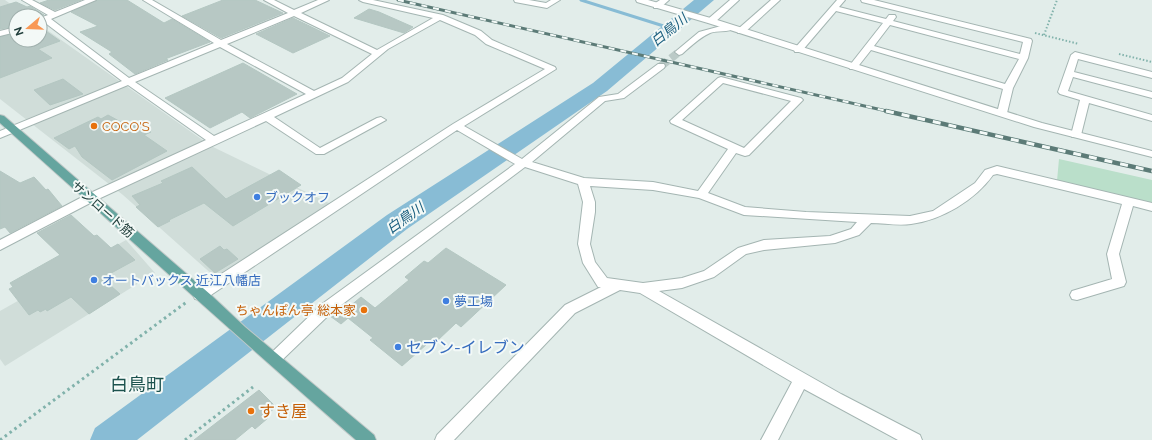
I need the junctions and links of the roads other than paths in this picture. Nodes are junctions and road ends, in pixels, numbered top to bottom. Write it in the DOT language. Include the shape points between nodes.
graph roads {
  1 [pos="26,0"];
  2 [pos="92,0"];
  3 [pos="147,0"];
  4 [pos="268,0"];
  5 [pos="325,0"];
  6 [pos="363,0"];
  7 [pos="518,0"];
  8 [pos="556,0"];
  9 [pos="640,0"];
  10 [pos="665,0"];
  11 [pos="735,0"];
  12 [pos="776,0"];
  13 [pos="841,0"];
  14 [pos="865,0"];
  15 [pos="657,6"];
  16 [pos="835,8"];
  17 [pos="898,8"];
  18 [pos="294,13"];
  19 [pos="56,15"];
  20 [pos="440,17"];
  21 [pos="48,18"];
  22 [pos="711,21"];
  23 [pos="888,22"];
  24 [pos="48,24"];
  25 [pos="730,28"];
  26 [pos="741,32"];
  27 [pos="221,44"];
  28 [pos="868,47"];
  29 [pos="798,50"];
  30 [pos="679,52"];
  31 [pos="377,53"];
  32 [pos="1024,58"];
  33 [pos="661,66"];
  34 [pos="853,67"];
  35 [pos="1069,73"];
  36 [pos="1152,74"];
  37 [pos="128,82"];
  38 [pos="1008,88"];
  39 [pos="314,95"];
  40 [pos="1152,95"];
  41 [pos="1085,98"];
  42 [pos="1002,113"];
  43 [pos="267,117"];
  44 [pos="0,118"];
  45 [pos="1152,118"];
  46 [pos="380,120"];
  47 [pos="456,126"];
  48 [pos="13,130"];
  49 [pos="0,135"];
  50 [pos="1076,135"];
  51 [pos="214,141"];
  52 [pos="733,148"];
  53 [pos="1152,154"];
  54 [pos="520,162"];
  55 [pos="583,182"];
  56 [pos="701,195"];
  57 [pos="90,198"];
  58 [pos="1128,202"];
  59 [pos="1152,207"];
  60 [pos="866,219"];
  61 [pos="0,245"];
  62 [pos="618,285"];
  63 [pos="643,288"];
  64 [pos="201,295"];
  65 [pos="1077,295"];
  66 [pos="270,356"];
  67 [pos="802,379"];
  68 [pos="368,440"];
  69 [pos="443,440"];
  70 [pos="769,440"];
  71 [pos="914,440"];
  1 -- 19 [label="street"];
  2 -- 19 [label="street"];
  3 -- 27 [label="street"];
  4 -- 18 [label="street"];
  5 -- 18 [label="street"];
  6 -- 20 [label="street"];
  7 -- 8 [label="street" via="547,6"];
  9 -- 15 [label="street"];
  10 -- 15 [label="street"];
  11 -- 22 [label="street"];
  12 -- 26 [label="street"];
  13 -- 16 [label="street"];
  14 -- 17 [label="street"];
  15 -- 22 [label="street"];
  16 -- 23 [label="street"];
  16 -- 29 [label="street"];
  17 -- 23 [label="street"];
  17 -- 32 [label="street" via="1028,41"];
  18 -- 27 [label="street"];
  18 -- 31 [label="street"];
  19 -- 21 [label="street"];
  20 -- 31 [label="street"];
  20 -- 47 [label="street" via="478,33 489,42 552,69"];
  22 -- 25 [label="street"];
  23 -- 28 [label="street"];
  23 -- 32 [label="street"];
  24 -- 37 [label="street"];
  25 -- 26 [label="street"];
  25 -- 30 [label="street" via="705,31"];
  26 -- 29 [label="street"];
  27 -- 37 [label="street"];
  27 -- 39 [label="street"];
  28 -- 34 [label="street"];
  28 -- 38 [label="street"];
  29 -- 34 [label="street"];
  31 -- 39 [label="street" via="345,80"];
  32 -- 38 [label="street"];
  33 -- 54 [label="street" via="620,96 602,99"];
  34 -- 42 [label="street"];
  35 -- 36 [label="street" via="1075,55"];
  35 -- 40 [label="street"];
  35 -- 41 [label="street" via="1063,92"];
  37 -- 48 [label="street"];
  37 -- 51 [label="street"];
  38 -- 42 [label="street"];
  39 -- 43 [label="street"];
  41 -- 45 [label="street"];
  41 -- 50 [label="street"];
  42 -- 50 [label="street"];
  43 -- 46 [label="street" via="320,152"];
  43 -- 51 [label="street"];
  44 -- 48 [label="main road, サンロード筋"];
  47 -- 54 [label="street"];
  47 -- 64 [label="street"];
  48 -- 49 [label="street"];
  48 -- 57 [label="main road, サンロード筋"];
  50 -- 53 [label="street"];
  51 -- 57 [label="street"];
  52 -- 52 [label="street" via="675,121 722,80 798,100 746,154"];
  52 -- 56 [label="street"];
  54 -- 55 [label="street"];
  54 -- 66 [label="street" via="327,308"];
  55 -- 56 [label="street" via="653,186"];
  55 -- 62 [label="street" via="589,202 584,244 589,263 602,283"];
  56 -- 60 [label="street" via="744,211"];
  57 -- 61 [label="street"];
  57 -- 64 [label="main road, サンロード筋"];
  58 -- 59 [label="street"];
  58 -- 60 [label="street" via="997,170 990,172 979,186 937,214 910,220"];
  58 -- 65 [label="street" via="1113,254 1119,282"];
  60 -- 63 [label="street" via="855,232 831,240 764,245 742,251 709,274 682,283"];
  62 -- 63 [label="street"];
  62 -- 69 [label="street" via="570,309"];
  63 -- 67 [label="street"];
  64 -- 66 [label="main road, サンロード筋"];
  66 -- 68 [label="main road, サンロード筋"];
  67 -- 70 [label="street"];
  67 -- 71 [label="street"];
}
